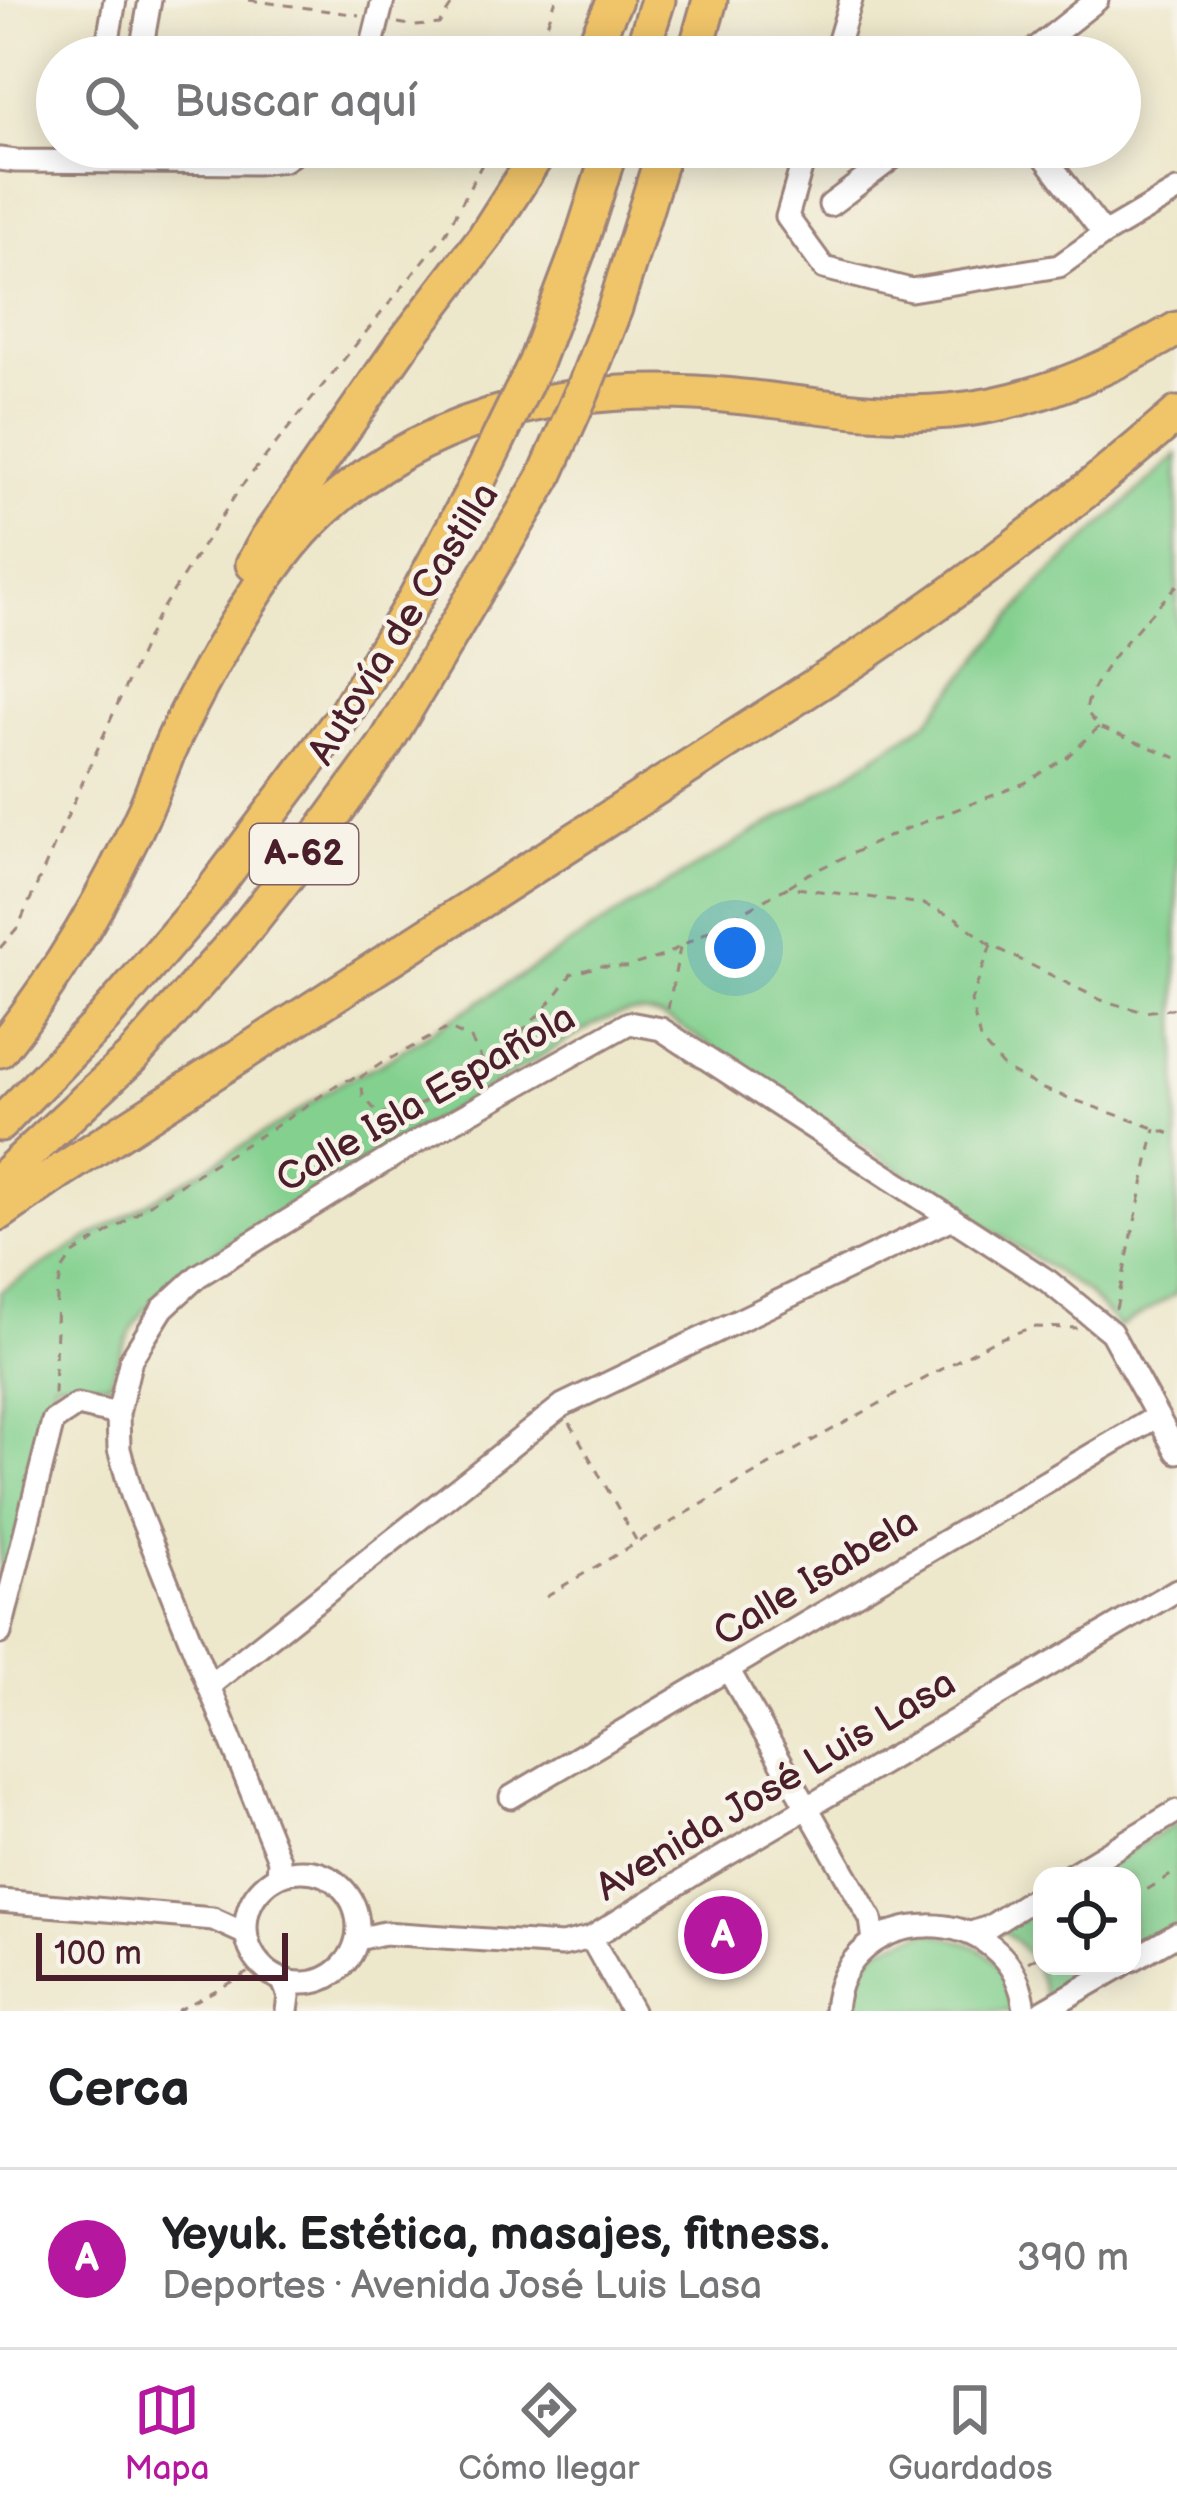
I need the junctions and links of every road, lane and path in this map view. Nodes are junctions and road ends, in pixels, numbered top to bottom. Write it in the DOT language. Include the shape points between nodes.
graph roads {
  1 [pos="115,0"];
  2 [pos="150,0"];
  3 [pos="249,0"];
  4 [pos="454,0"];
  5 [pos="556,0"];
  6 [pos="615,0"];
  7 [pos="658,0"];
  8 [pos="710,0"];
  9 [pos="851,0"];
  10 [pos="1097,0"];
  11 [pos="375,12"];
  12 [pos="109,36"];
  13 [pos="144,36"];
  14 [pos="543,36"];
  15 [pos="598,36"];
  16 [pos="647,36"];
  17 [pos="700,36"];
  18 [pos="840,36"];
  19 [pos="1052,36"];
  20 [pos="36,160"];
  21 [pos="5,163"];
  22 [pos="480,168"];
  23 [pos="529,168"];
  24 [pos="604,168"];
  25 [pos="658,168"];
  26 [pos="802,168"];
  27 [pos="879,168"];
  28 [pos="1053,168"];
  29 [pos="1177,191"];
  30 [pos="830,205"];
  31 [pos="1103,234"];
  32 [pos="1177,329"];
  33 [pos="1177,414"];
  34 [pos="1177,585"];
  35 [pos="179,727"];
  36 [pos="1099,727"];
  37 [pos="1177,758"];
  38 [pos="788,887"];
  39 [pos="76,940"];
  40 [pos="991,945"];
  41 [pos="680,946"];
  42 [pos="0,948"];
  43 [pos="0,1006"];
  44 [pos="1177,1008"];
  45 [pos="662,1029"];
  46 [pos="0,1051"];
  47 [pos="483,1062"];
  48 [pos="362,1077"];
  49 [pos="0,1124"];
  50 [pos="1155,1130"];
  51 [pos="1177,1136"];
  52 [pos="101,1145"];
  53 [pos="0,1180"];
  54 [pos="0,1213"];
  55 [pos="952,1218"];
  56 [pos="0,1229"];
  57 [pos="1111,1332"];
  58 [pos="563,1405"];
  59 [pos="118,1414"];
  60 [pos="1156,1418"];
  61 [pos="53,1421"];
  62 [pos="1177,1452"];
  63 [pos="638,1542"];
  64 [pos="1177,1590"];
  65 [pos="546,1596"];
  66 [pos="0,1633"];
  67 [pos="729,1671"];
  68 [pos="210,1685"];
  69 [pos="511,1797"];
  70 [pos="806,1809"];
  71 [pos="1177,1811"];
  72 [pos="1084,1867"];
  73 [pos="283,1869"];
  74 [pos="1177,1871"];
  75 [pos="1141,1893"];
  76 [pos="1033,1898"];
  77 [pos="0,1901"];
  78 [pos="251,1903"];
  79 [pos="213,1919"];
  80 [pos="358,1930"];
  81 [pos="878,1931"];
  82 [pos="246,1934"];
  83 [pos="982,1934"];
  84 [pos="1177,1934"];
  85 [pos="590,1938"];
  86 [pos="1141,1955"];
  87 [pos="262,1966"];
  88 [pos="1105,1975"];
  89 [pos="290,1992"];
  90 [pos="177,2011"];
  91 [pos="632,2011"];
  92 [pos="835,2011"];
  93 [pos="1028,2011"];
  94 [pos="1043,2011"];
  1 -- 12 [label="street"];
  2 -- 13 [label="street"];
  3 -- 11 [label="path"];
  4 -- 11 [label="path" via="439,24 416,26"];
  5 -- 14 [label="path"];
  6 -- 15 [label="highway"];
  7 -- 16 [label="highway"];
  8 -- 17 [label="highway"];
  9 -- 18 [label="street"];
  10 -- 19 [label="street"];
  20 -- 21 [label="street"];
  22 -- 42 [label="path" via="446,233 240,488 156,618 28,905"];
  23 -- 35 [label="highway" via="267,539"];
  24 -- 49 [label="highway, Autovía de Castilla / A-62, bridge" via="535,364 416,597 345,714 208,897"];
  25 -- 53 [label="highway, Autovía de Castilla / A-62, bridge" via="615,308 544,478 385,746 239,937 133,1056"];
  26 -- 31 [label="street" via="787,217 824,268 911,290 1059,266"];
  27 -- 30 [label="street"];
  28 -- 31 [label="street"];
  29 -- 31 [label="street"];
  32 -- 35 [label="highway" via="1080,378 972,409 907,413 630,393 552,399 468,422 384,464 297,537"];
  33 -- 52 [label="highway" via="1051,520 858,658"];
  34 -- 36 [label="path" via="1099,678 1086,711"];
  35 -- 39 [label="highway"];
  36 -- 37 [label="path"];
  36 -- 38 [label="path" via="1024,783"];
  38 -- 40 [label="path" via="923,904"];
  38 -- 41 [label="path"];
  39 -- 43 [label="highway" via="20,997"];
  39 -- 46 [label="highway"];
  40 -- 44 [label="path" via="1101,1000 1144,1012"];
  40 -- 50 [label="path" via="971,1001 980,1040 1004,1068"];
  41 -- 45 [label="path"];
  41 -- 47 [label="path" via="626,967 571,974 553,1002"];
  45 -- 55 [label="street"];
  45 -- 59 [label="street, Calle Isla Española" via="628,1023 199,1276 163,1308 130,1359"];
  47 -- 48 [label="path" via="471,1040 448,1028"];
  47 -- 48 [label="path" via="400,1114 377,1112 363,1096"];
  48 -- 61 [label="path" via="340,1082 73,1254 57,1296"];
  50 -- 51 [label="path"];
  50 -- 57 [label="path"];
  52 -- 54 [label="highway"];
  52 -- 56 [label="highway"];
  55 -- 57 [label="street"];
  55 -- 58 [label="street"];
  57 -- 60 [label="street"];
  57 -- 63 [label="path" via="1033,1328 993,1341"];
  58 -- 63 [label="path"];
  58 -- 68 [label="street"];
  59 -- 61 [label="street" via="77,1405"];
  59 -- 68 [label="street, Calle Isla Española" via="132,1495"];
  60 -- 62 [label="street"];
  60 -- 67 [label="street, Calle Isabela"];
  61 -- 66 [label="street"];
  63 -- 65 [label="path"];
  64 -- 70 [label="street, Avenida José Luis Lasa"];
  67 -- 69 [label="street, Calle Isabela"];
  67 -- 70 [label="street"];
  68 -- 73 [label="street, Calle Isla Española"];
  70 -- 81 [label="street"];
  70 -- 85 [label="street, Avenida José Luis Lasa"];
  71 -- 72 [label="street"];
  73 -- 78 [label="street"];
  73 -- 80 [label="street" via="336,1881 354,1903"];
  74 -- 75 [label="path"];
  76 -- 83 [label="street"];
  77 -- 79 [label="street"];
  78 -- 79 [label="street"];
  78 -- 82 [label="street"];
  79 -- 82 [label="street"];
  80 -- 85 [label="street, Avenida José Luis Lasa" via="562,1945"];
  80 -- 89 [label="street" via="336,1972"];
  81 -- 83 [label="street" via="932,1924"];
  81 -- 92 [label="street" via="853,1962"];
  82 -- 87 [label="street"];
  83 -- 93 [label="street" via="1013,1971"];
  84 -- 86 [label="street"];
  85 -- 91 [label="street"];
  87 -- 89 [label="street"];
  87 -- 90 [label="path"];
  88 -- 94 [label="street"];
}
